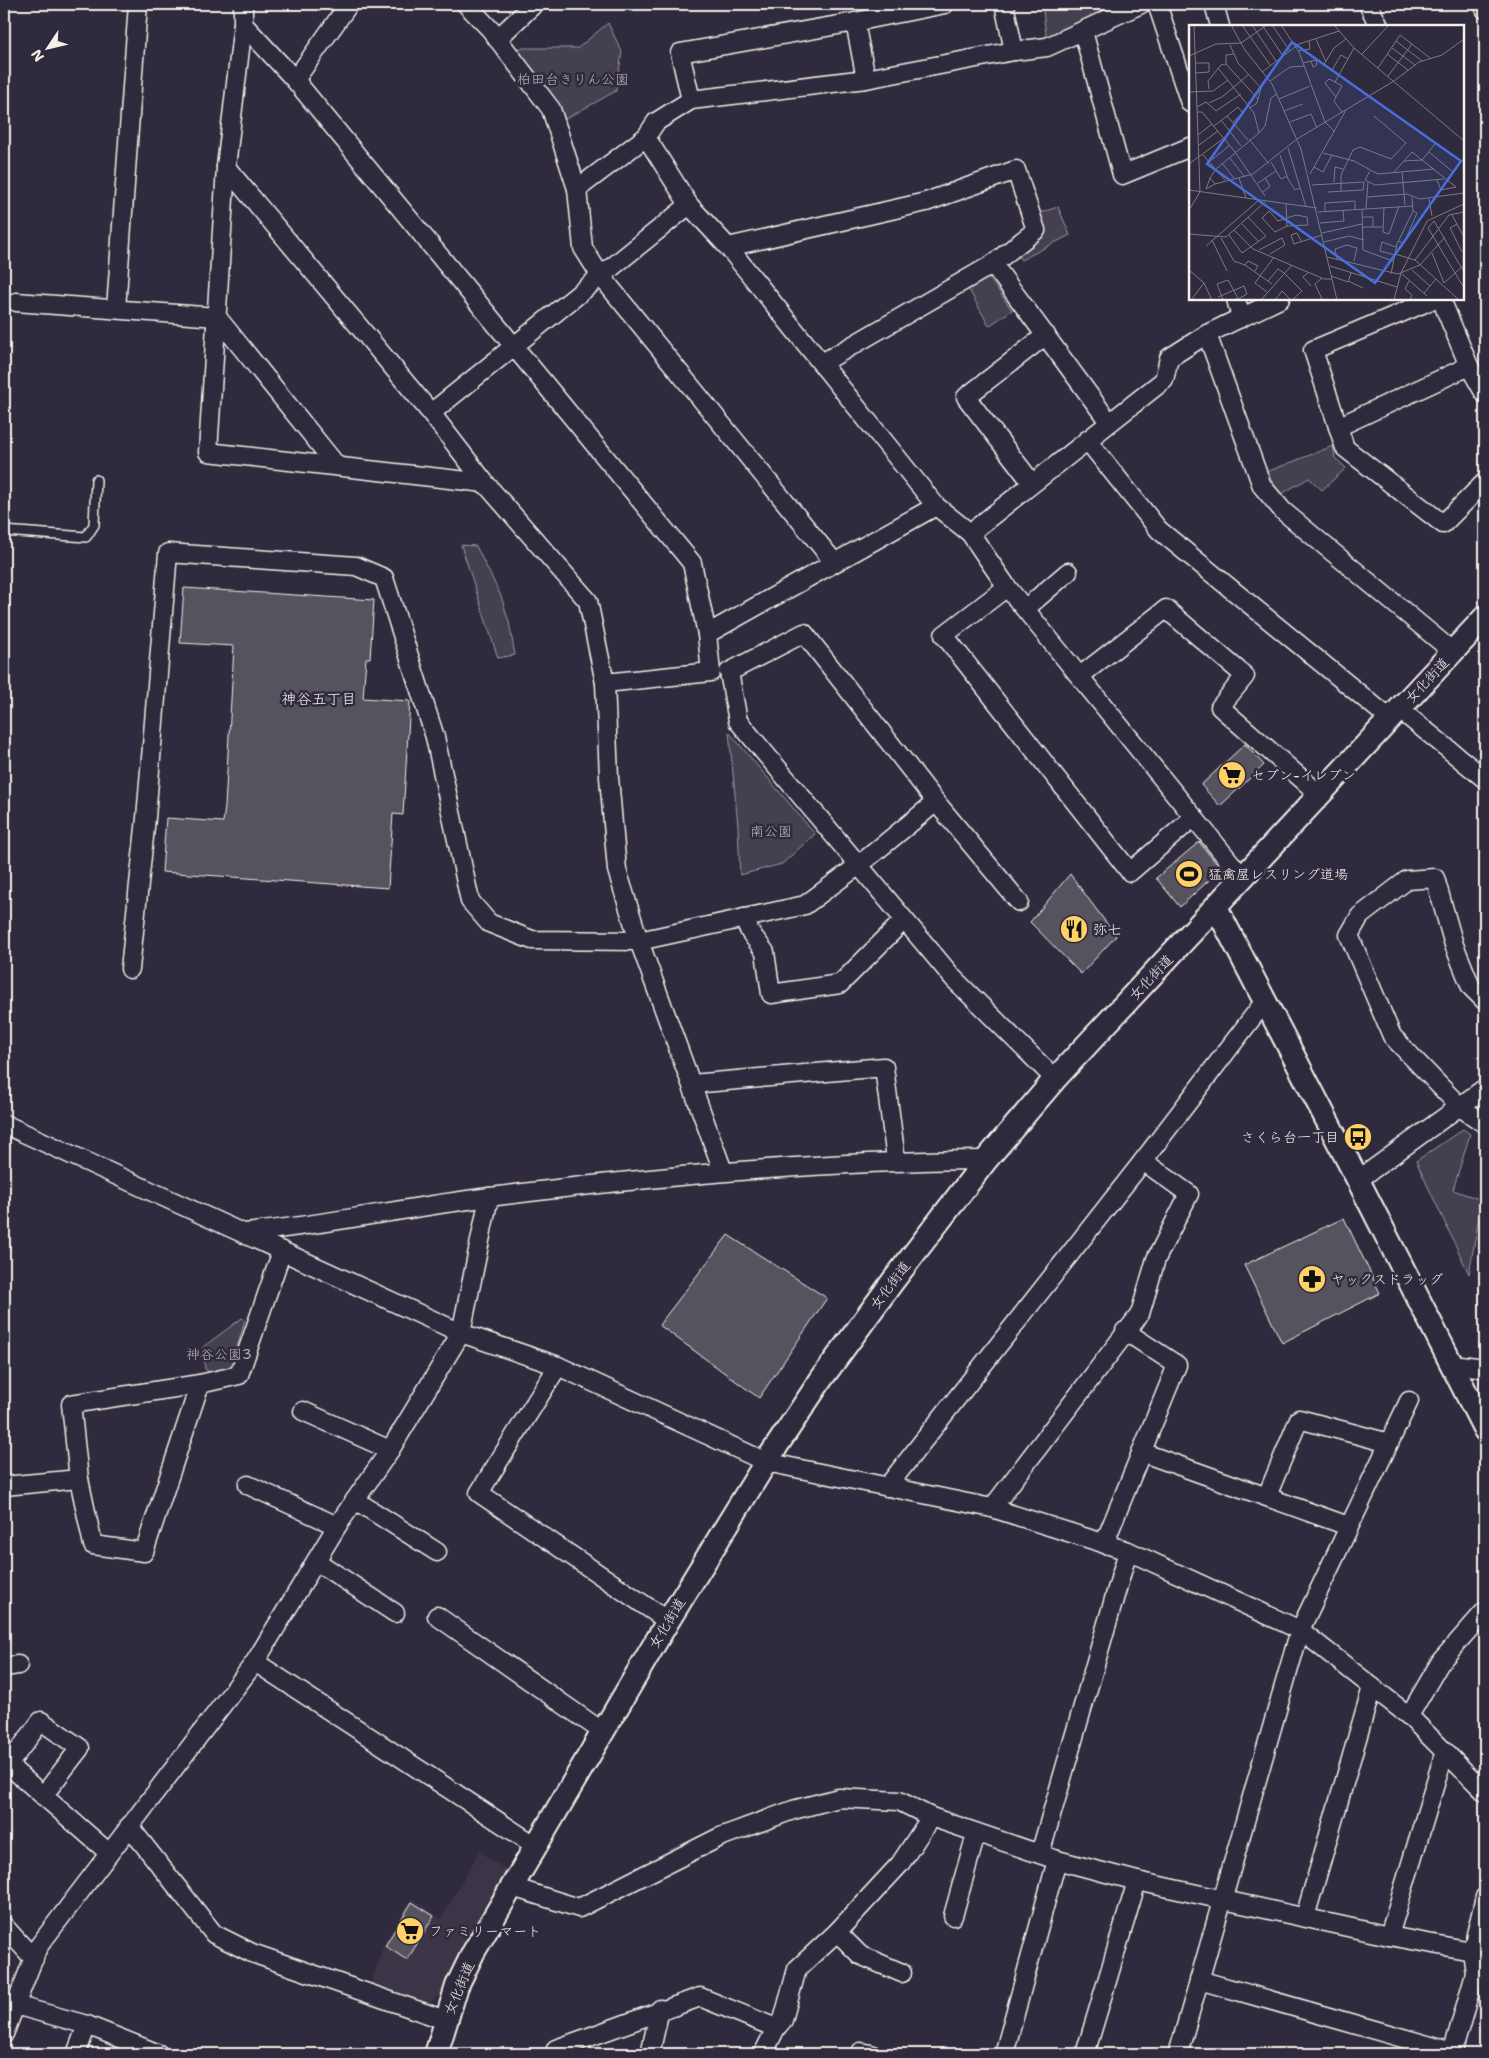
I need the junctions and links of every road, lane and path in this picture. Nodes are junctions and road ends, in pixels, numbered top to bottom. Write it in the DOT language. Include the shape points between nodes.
graph roads {
  1 [pos="138,4"];
  2 [pos="243,4"];
  3 [pos="349,4"];
  4 [pos="466,4"];
  5 [pos="534,4"];
  6 [pos="945,4"];
  7 [pos="1004,4"];
  8 [pos="1141,4"];
  9 [pos="1157,4"];
  10 [pos="1214,4"];
  11 [pos="1368,4"];
  12 [pos="1484,4"];
  13 [pos="1485,9"];
  14 [pos="855,22"];
  15 [pos="243,24"];
  16 [pos="1220,25"];
  17 [pos="1378,25"];
  18 [pos="1083,31"];
  19 [pos="497,39"];
  20 [pos="1014,51"];
  21 [pos="866,79"];
  22 [pos="296,80"];
  23 [pos="691,100"];
  24 [pos="1189,101"];
  25 [pos="646,137"];
  26 [pos="1189,147"];
  27 [pos="226,166"];
  28 [pos="577,189"];
  29 [pos="690,205"];
  30 [pos="728,247"];
  31 [pos="993,264"];
  32 [pos="600,275"];
  33 [pos="1236,300"];
  34 [pos="1278,300"];
  35 [pos="1432,300"];
  36 [pos="1442,300"];
  37 [pos="16,302"];
  38 [pos="116,309"];
  39 [pos="216,317"];
  40 [pos="1241,318"];
  41 [pos="1207,334"];
  42 [pos="1046,335"];
  43 [pos="513,347"];
  44 [pos="822,363"];
  45 [pos="1469,366"];
  46 [pos="1485,394"];
  47 [pos="431,413"];
  48 [pos="1109,422"];
  49 [pos="1338,427"];
  50 [pos="1087,440"];
  51 [pos="337,466"];
  52 [pos="96,480"];
  53 [pos="485,482"];
  54 [pos="1485,482"];
  55 [pos="1032,484"];
  56 [pos="936,506"];
  57 [pos="4,532"];
  58 [pos="970,533"];
  59 [pos="834,562"];
  60 [pos="1068,572"];
  61 [pos="1007,587"];
  62 [pos="1025,609"];
  63 [pos="1485,617"];
  64 [pos="707,634"];
  65 [pos="1453,652"];
  66 [pos="1080,676"];
  67 [pos="605,683"];
  68 [pos="1395,714"];
  69 [pos="1485,779"];
  70 [pos="1320,795"];
  71 [pos="936,802"];
  72 [pos="1194,817"];
  73 [pos="859,865"];
  74 [pos="1243,878"];
  75 [pos="1019,902"];
  76 [pos="1216,907"];
  77 [pos="744,918"];
  78 [pos="904,920"];
  79 [pos="639,941"];
  80 [pos="130,970"];
  81 [pos="1265,1002"];
  82 [pos="1485,1002"];
  83 [pos="1055,1079"];
  84 [pos="692,1084"];
  85 [pos="1485,1088"];
  86 [pos="1460,1107"];
  87 [pos="4,1124"];
  88 [pos="1485,1124"];
  89 [pos="896,1160"];
  90 [pos="986,1160"];
  91 [pos="1143,1161"];
  92 [pos="723,1171"];
  93 [pos="1358,1180"];
  94 [pos="489,1197"];
  95 [pos="243,1233"];
  96 [pos="282,1251"];
  97 [pos="1125,1331"];
  98 [pos="461,1333"];
  99 [pos="1452,1364"];
  100 [pos="558,1366"];
  101 [pos="1485,1368"];
  102 [pos="200,1384"];
  103 [pos="1409,1401"];
  104 [pos="303,1411"];
  105 [pos="1484,1425"];
  106 [pos="1389,1443"];
  107 [pos="390,1450"];
  108 [pos="1141,1452"];
  109 [pos="766,1462"];
  110 [pos="79,1479"];
  111 [pos="248,1485"];
  112 [pos="4,1486"];
  113 [pos="887,1487"];
  114 [pos="1267,1496"];
  115 [pos="355,1500"];
  116 [pos="992,1508"];
  117 [pos="337,1526"];
  118 [pos="1348,1526"];
  119 [pos="1104,1544"];
  120 [pos="437,1552"];
  121 [pos="1128,1552"];
  122 [pos="316,1561"];
  123 [pos="1485,1611"];
  124 [pos="395,1613"];
  125 [pos="437,1616"];
  126 [pos="668,1621"];
  127 [pos="1300,1630"];
  128 [pos="255,1662"];
  129 [pos="1372,1687"];
  130 [pos="1409,1716"];
  131 [pos="603,1732"];
  132 [pos="1445,1752"];
  133 [pos="1485,1792"];
  134 [pos="43,1796"];
  135 [pos="931,1817"];
  136 [pos="129,1826"];
  137 [pos="976,1834"];
  138 [pos="536,1846"];
  139 [pos="109,1853"];
  140 [pos="1040,1854"];
  141 [pos="1057,1860"];
  142 [pos="1137,1881"];
  143 [pos="512,1887"];
  144 [pos="1485,1898"];
  145 [pos="1221,1899"];
  146 [pos="952,1916"];
  147 [pos="1305,1917"];
  148 [pos="4,1926"];
  149 [pos="837,1932"];
  150 [pos="1389,1936"];
  151 [pos="1479,1951"];
  152 [pos="34,1959"];
  153 [pos="902,1973"];
  154 [pos="1199,1980"];
  155 [pos="10,2004"];
  156 [pos="660,2009"];
  157 [pos="445,2020"];
  158 [pos="87,2025"];
  159 [pos="776,2028"];
  160 [pos="4,2034"];
  161 [pos="1452,2053"];
  162 [pos="76,2054"];
  163 [pos="159,2054"];
  164 [pos="436,2054"];
  165 [pos="555,2054"];
  166 [pos="650,2054"];
  167 [pos="762,2054"];
  168 [pos="860,2054"];
  169 [pos="871,2054"];
  170 [pos="1004,2054"];
  171 [pos="1085,2054"];
  172 [pos="1178,2054"];
  1 -- 38 [label="street"];
  2 -- 15 [label="street"];
  3 -- 22 [label="street"];
  4 -- 19 [label="street"];
  5 -- 19 [label="street"];
  6 -- 14 [label="street"];
  7 -- 20 [label="street"];
  8 -- 18 [label="street"];
  9 -- 24 [label="street"];
  10 -- 16 [label="street"];
  11 -- 17 [label="street"];
  12 -- 13 [label="street"];
  14 -- 21 [label="street"];
  14 -- 23 [label="street" via="680,53"];
  15 -- 22 [label="street"];
  15 -- 27 [label="street"];
  18 -- 20 [label="street" via="1047,48"];
  18 -- 26 [label="street" via="1122,175"];
  19 -- 28 [label="street" via="551,109"];
  20 -- 21 [label="street"];
  21 -- 23 [label="street"];
  22 -- 43 [label="street"];
  23 -- 25 [label="street" via="656,122"];
  25 -- 28 [label="street"];
  25 -- 29 [label="street"];
  27 -- 39 [label="street"];
  27 -- 47 [label="street"];
  28 -- 32 [label="street" via="583,248"];
  29 -- 30 [label="street"];
  29 -- 32 [label="street"];
  30 -- 31 [label="street" via="926,202 1016,170 1036,230"];
  30 -- 44 [label="street"];
  31 -- 42 [label="street"];
  31 -- 44 [label="street"];
  32 -- 43 [label="street"];
  32 -- 59 [label="street"];
  33 -- 40 [label="street"];
  34 -- 40 [label="street"];
  35 -- 49 [label="street" via="1313,350"];
  36 -- 45 [label="street"];
  37 -- 38 [label="street"];
  38 -- 39 [label="street"];
  39 -- 51 [label="street"];
  39 -- 51 [label="street" via="208,452"];
  40 -- 41 [label="street"];
  41 -- 48 [label="street" via="1169,358 1164,380"];
  41 -- 65 [label="street" via="1262,486 1282,511"];
  42 -- 48 [label="street"];
  42 -- 55 [label="street" via="966,397"];
  43 -- 47 [label="street"];
  43 -- 64 [label="street" via="692,563"];
  44 -- 56 [label="street"];
  45 -- 46 [label="street"];
  45 -- 49 [label="street"];
  47 -- 53 [label="street"];
  48 -- 50 [label="street"];
  49 -- 54 [label="street" via="1345,448 1443,524"];
  50 -- 55 [label="street"];
  50 -- 68 [label="street" via="1159,530"];
  51 -- 53 [label="street"];
  52 -- 57 [label="lane" via="94,525 86,537"];
  53 -- 67 [label="street" via="588,601"];
  55 -- 58 [label="street"];
  56 -- 58 [label="street"];
  56 -- 59 [label="street"];
  58 -- 61 [label="street"];
  59 -- 64 [label="street"];
  60 -- 62 [label="street"];
  61 -- 62 [label="street"];
  61 -- 72 [label="street" via="944,635 1130,872"];
  62 -- 66 [label="street"];
  63 -- 65 [label="street, 女化街道"];
  64 -- 67 [label="street" via="711,672"];
  65 -- 68 [label="street, 女化街道"];
  66 -- 70 [label="street" via="1166,609 1245,676 1220,707"];
  66 -- 72 [label="street"];
  67 -- 79 [label="street" via="608,777 617,870"];
  68 -- 69 [label="street"];
  68 -- 70 [label="street, 女化街道"];
  70 -- 74 [label="street, 女化街道"];
  71 -- 73 [label="street"];
  71 -- 73 [label="street" via="804,633 729,672 738,721"];
  71 -- 75 [label="street"];
  72 -- 74 [label="street"];
  73 -- 77 [label="street" via="805,905"];
  73 -- 78 [label="street"];
  74 -- 76 [label="street, 女化街道"];
  76 -- 81 [label="street"];
  76 -- 83 [label="street, 女化街道"];
  77 -- 78 [label="street" via="765,952 771,994 840,984"];
  77 -- 79 [label="street"];
  78 -- 83 [label="street" via="954,978"];
  79 -- 80 [label="street" via="532,940 489,923 470,901 435,737 384,578 356,566 168,553"];
  79 -- 84 [label="street"];
  81 -- 91 [label="street"];
  81 -- 93 [label="street"];
  82 -- 86 [label="street" via="1471,987 1454,945 1435,878 1407,880 1360,916 1349,935 1392,1036"];
  83 -- 90 [label="street, 女化街道"];
  84 -- 89 [label="street" via="884,1067"];
  84 -- 92 [label="street"];
  85 -- 86 [label="street"];
  86 -- 88 [label="street"];
  86 -- 93 [label="street"];
  87 -- 95 [label="street"];
  89 -- 90 [label="street"];
  89 -- 92 [label="street"];
  90 -- 109 [label="street, 女化街道" via="876,1303"];
  91 -- 97 [label="street" via="1189,1194 1156,1259 1140,1314"];
  91 -- 113 [label="street"];
  92 -- 94 [label="street"];
  93 -- 99 [label="street"];
  94 -- 95 [label="street"];
  94 -- 98 [label="street"];
  95 -- 96 [label="street"];
  96 -- 98 [label="street"];
  96 -- 102 [label="street" via="239,1375"];
  97 -- 108 [label="street" via="1177,1365"];
  97 -- 116 [label="street"];
  98 -- 100 [label="street"];
  98 -- 107 [label="street"];
  99 -- 101 [label="street"];
  99 -- 105 [label="street"];
  100 -- 109 [label="street"];
  100 -- 126 [label="street" via="479,1493"];
  102 -- 110 [label="street" via="71,1404"];
  102 -- 110 [label="street" via="144,1552 93,1545"];
  103 -- 106 [label="street"];
  104 -- 107 [label="street"];
  106 -- 114 [label="street" via="1299,1419"];
  106 -- 118 [label="street"];
  107 -- 115 [label="street"];
  108 -- 114 [label="street"];
  108 -- 119 [label="street"];
  109 -- 113 [label="street"];
  109 -- 126 [label="street, 女化街道"];
  110 -- 112 [label="street"];
  111 -- 117 [label="street"];
  113 -- 116 [label="street"];
  114 -- 118 [label="street"];
  115 -- 117 [label="street"];
  115 -- 120 [label="street"];
  116 -- 119 [label="street"];
  117 -- 122 [label="street"];
  118 -- 127 [label="street"];
  119 -- 121 [label="street"];
  121 -- 127 [label="street"];
  121 -- 140 [label="street"];
  122 -- 124 [label="street"];
  122 -- 128 [label="street"];
  123 -- 130 [label="street" via="1441,1661"];
  125 -- 131 [label="street"];
  126 -- 131 [label="street, 女化街道"];
  127 -- 129 [label="street"];
  127 -- 145 [label="street"];
  128 -- 136 [label="street"];
  128 -- 138 [label="street"];
  129 -- 130 [label="street"];
  129 -- 147 [label="street"];
  130 -- 132 [label="street"];
  131 -- 138 [label="street, 女化街道"];
  132 -- 133 [label="street"];
  132 -- 150 [label="street"];
  134 -- 139 [label="street"];
  135 -- 137 [label="street"];
  135 -- 143 [label="street" via="899,1801 839,1798 793,1810 720,1837 579,1908"];
  135 -- 149 [label="street" via="900,1864"];
  136 -- 139 [label="street"];
  136 -- 157 [label="street" via="214,1934 252,1953"];
  137 -- 140 [label="street"];
  137 -- 146 [label="street"];
  138 -- 143 [label="street, 女化街道"];
  139 -- 152 [label="street" via="38,1947"];
  140 -- 141 [label="street"];
  141 -- 142 [label="street"];
  141 -- 170 [label="street"];
  142 -- 145 [label="street"];
  142 -- 171 [label="street"];
  143 -- 157 [label="street, 女化街道" via="473,1953"];
  144 -- 151 [label="street"];
  145 -- 147 [label="street"];
  145 -- 154 [label="street"];
  147 -- 150 [label="street"];
  148 -- 152 [label="street"];
  149 -- 153 [label="street" via="860,1955"];
  149 -- 159 [label="street" via="797,1969 783,2020"];
  150 -- 151 [label="street"];
  151 -- 161 [label="street"];
  152 -- 155 [label="street"];
  154 -- 161 [label="street"];
  154 -- 172 [label="street"];
  155 -- 158 [label="street"];
  155 -- 160 [label="street"];
  156 -- 159 [label="street" via="700,1996"];
  156 -- 165 [label="street" via="556,2049"];
  156 -- 166 [label="street"];
  157 -- 164 [label="street, 女化街道"];
  158 -- 162 [label="street"];
  158 -- 163 [label="street"];
  159 -- 167 [label="street"];
  168 -- 169 [label="street"];
}
